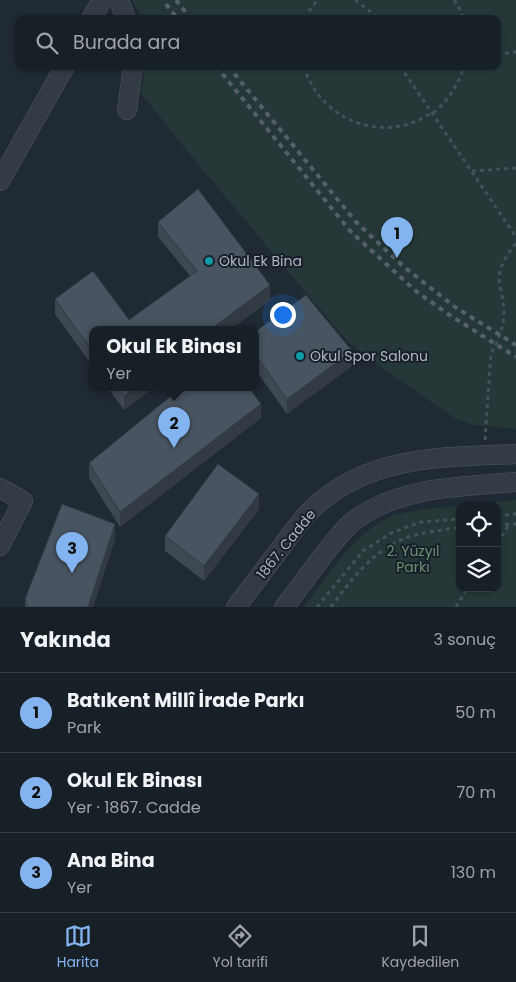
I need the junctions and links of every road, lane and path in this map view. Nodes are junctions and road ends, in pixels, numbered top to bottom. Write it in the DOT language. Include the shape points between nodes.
graph roads {
  1 [pos="102,0"];
  2 [pos="119,0"];
  3 [pos="317,0"];
  4 [pos="355,0"];
  5 [pos="454,0"];
  6 [pos="93,15"];
  7 [pos="125,15"];
  8 [pos="308,15"];
  9 [pos="375,15"];
  10 [pos="462,15"];
  11 [pos="516,51"];
  12 [pos="501,53"];
  13 [pos="62,70"];
  14 [pos="133,70"];
  15 [pos="306,70"];
  16 [pos="403,70"];
  17 [pos="463,70"];
  18 [pos="127,110"];
  19 [pos="432,112"];
  20 [pos="516,168"];
  21 [pos="472,171"];
  22 [pos="0,181"];
  23 [pos="516,237"];
  24 [pos="516,243"];
  25 [pos="516,454"];
  26 [pos="484,455"];
  27 [pos="516,482"];
  28 [pos="0,488"];
  29 [pos="516,514"];
  30 [pos="501,516"];
  31 [pos="456,519"];
  32 [pos="516,524"];
  33 [pos="501,525"];
  34 [pos="509,525"];
  35 [pos="456,528"];
  36 [pos="501,537"];
  37 [pos="0,546"];
  38 [pos="465,592"];
  39 [pos="236,607"];
  40 [pos="284,607"];
  41 [pos="317,607"];
  42 [pos="331,607"];
  43 [pos="456,607"];
  1 -- 6 [label="street"];
  2 -- 7 [label="street"];
  3 -- 8 [label="path"];
  4 -- 9 [label="path"];
  5 -- 10 [label="path"];
  11 -- 12 [label="path"];
  13 -- 22 [label="street"];
  14 -- 18 [label="street"];
  15 -- 19 [label="path" via="316,93 336,113 361,125 389,128 415,123"];
  16 -- 19 [label="path"];
  17 -- 19 [label="path" via="455,89"];
  19 -- 21 [label="path"];
  20 -- 21 [label="path"];
  21 -- 23 [label="path"];
  24 -- 26 [label="path" via="506,257 499,278 504,318 499,341 491,353"];
  25 -- 26 [label="street, 1867. Cadde"];
  26 -- 39 [label="street, 1867. Cadde" via="425,458 400,463 381,468 344,486 323,499 300,522"];
  27 -- 40 [label="street" via="429,491 394,499 369,510 334,541"];
  28 -- 37 [label="street" via="23,501"];
  29 -- 30 [label="path"];
  31 -- 41 [label="path" via="421,522 393,532 363,551"];
  32 -- 34 [label="path"];
  33 -- 34 [label="path"];
  34 -- 36 [label="path"];
  35 -- 42 [label="path" via="404,539 374,556"];
  38 -- 43 [label="path"];
}
